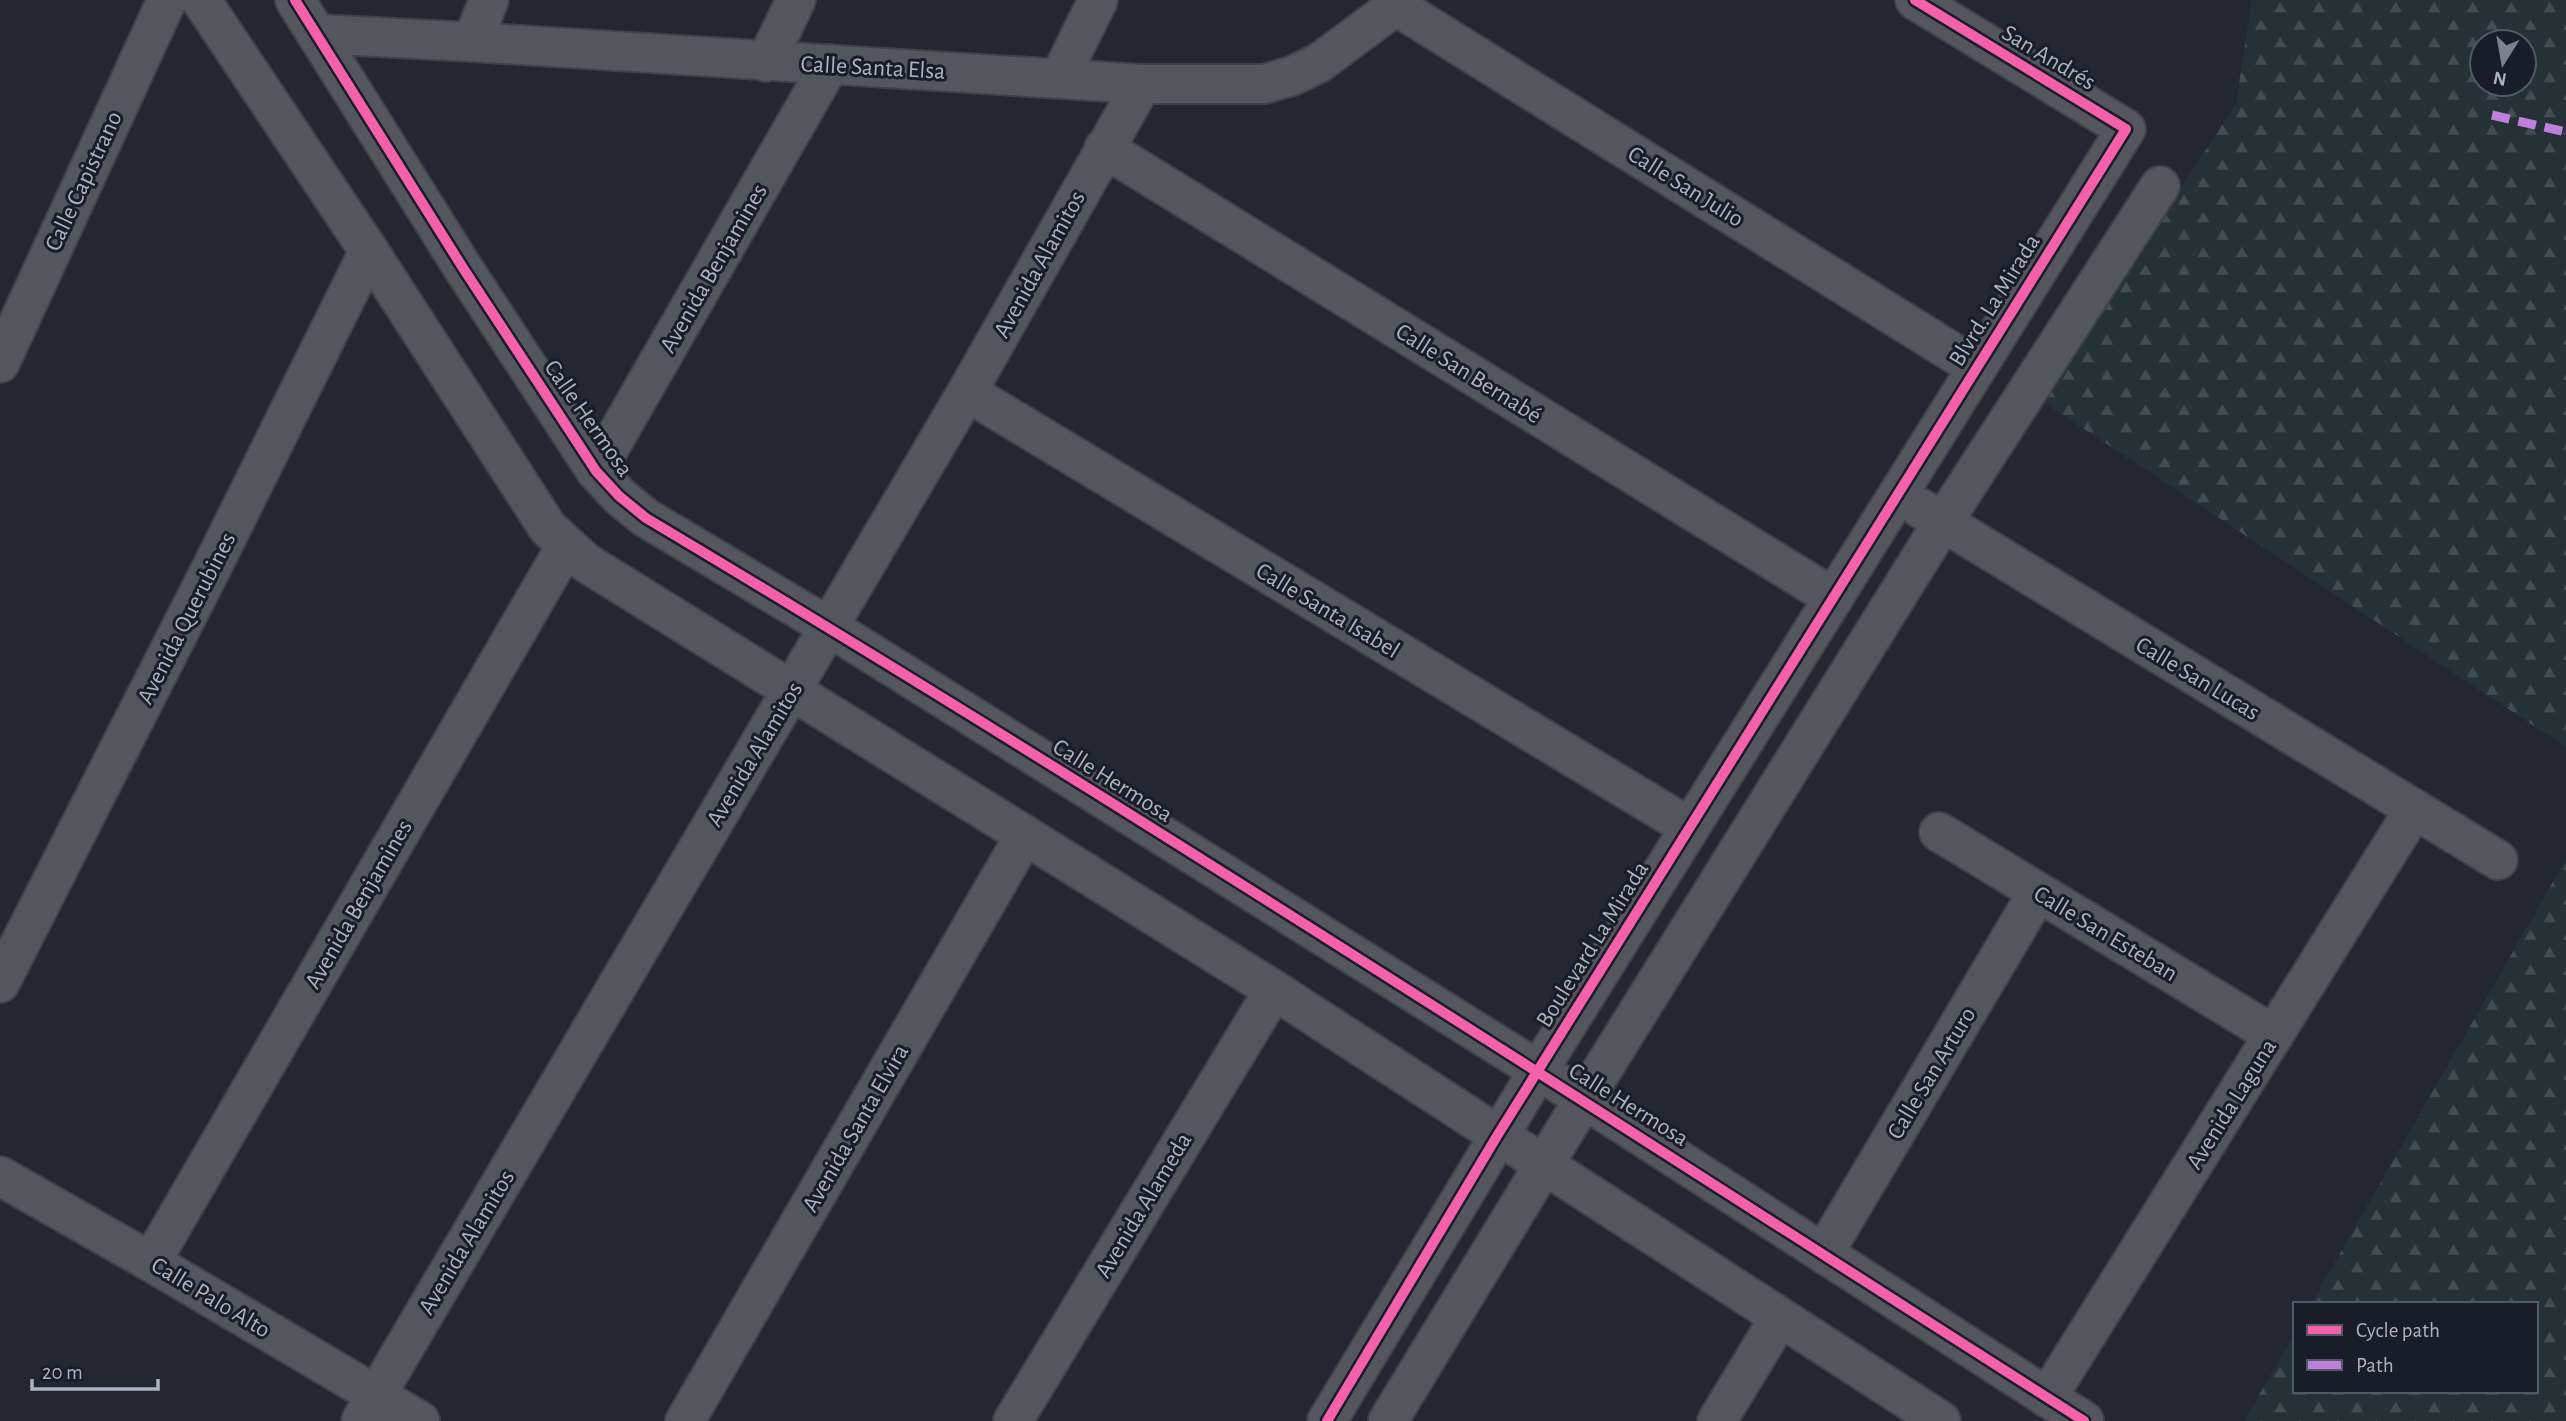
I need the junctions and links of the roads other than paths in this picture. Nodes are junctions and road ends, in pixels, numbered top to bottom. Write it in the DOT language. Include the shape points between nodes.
graph roads {
  1 [pos="167,0"];
  2 [pos="201,0"];
  3 [pos="295,0"];
  4 [pos="489,0"];
  5 [pos="796,0"];
  6 [pos="1098,0"];
  7 [pos="1915,0"];
  8 [pos="1400,3"];
  9 [pos="318,34"];
  10 [pos="472,42"];
  11 [pos="766,62"];
  12 [pos="830,64"];
  13 [pos="1059,79"];
  14 [pos="1142,84"];
  15 [pos="2126,129"];
  16 [pos="1104,148"];
  17 [pos="2160,186"];
  18 [pos="369,251"];
  19 [pos="0,363"];
  20 [pos="1976,367"];
  21 [pos="967,392"];
  22 [pos="596,471"];
  23 [pos="1898,494"];
  24 [pos="1943,522"];
  25 [pos="566,546"];
  26 [pos="1834,598"];
  27 [pos="829,627"];
  28 [pos="791,690"];
  29 [pos="2414,810"];
  30 [pos="1689,827"];
  31 [pos="1939,832"];
  32 [pos="1025,835"];
  33 [pos="2498,860"];
  34 [pos="2038,892"];
  35 [pos="0,984"];
  36 [pos="1274,990"];
  37 [pos="2274,1035"];
  38 [pos="1538,1071"];
  39 [pos="1584,1099"];
  40 [pos="1497,1136"];
  41 [pos="1543,1164"];
  42 [pos="0,1176"];
  43 [pos="1824,1254"];
  44 [pos="151,1262"];
  45 [pos="1780,1317"];
  46 [pos="2047,1398"];
  47 [pos="368,1408"];
  48 [pos="420,1421"];
  49 [pos="685,1421"];
  50 [pos="1013,1421"];
  51 [pos="1327,1421"];
  52 [pos="1388,1421"];
  53 [pos="1717,1421"];
  54 [pos="1941,1421"];
  55 [pos="2084,1421"];
  1 -- 19 [label="street, Calle Capistrano"];
  2 -- 18 [label="street"];
  3 -- 9 [label="street, Calle Hermosa"];
  4 -- 10 [label="street"];
  5 -- 11 [label="street"];
  6 -- 13 [label="street"];
  7 -- 15 [label="street, San Andrés"];
  8 -- 14 [label="street, Calle Santa Elsa" via="1319,63 1292,76 1264,83"];
  8 -- 20 [label="street, Calle San Julio"];
  9 -- 10 [label="street, Calle Santa Elsa"];
  9 -- 22 [label="street, Calle Hermosa"];
  10 -- 11 [label="street, Calle Santa Elsa"];
  11 -- 12 [label="street, Calle Santa Elsa"];
  12 -- 13 [label="street, Calle Santa Elsa"];
  12 -- 22 [label="street, Avenida Benjamines"];
  13 -- 14 [label="street, Calle Santa Elsa"];
  14 -- 16 [label="street, Avenida Alamitos"];
  15 -- 20 [label="street, Blvrd. La Mirada"];
  16 -- 21 [label="street, Avenida Alamitos"];
  16 -- 26 [label="street, Calle San Bernabé"];
  17 -- 24 [label="street"];
  18 -- 25 [label="street" via="548,528"];
  18 -- 35 [label="street, Avenida Querubines"];
  20 -- 23 [label="street, Blvrd. La Mirada"];
  21 -- 27 [label="street, Avenida Alamitos"];
  21 -- 30 [label="street, Calle Santa Isabel"];
  22 -- 27 [label="street, Calle Hermosa" via="646,518"];
  23 -- 24 [label="street, Calle San Lucas"];
  23 -- 26 [label="street, Boulevard La Mirada"];
  24 -- 29 [label="street, Calle San Lucas"];
  24 -- 39 [label="street"];
  25 -- 28 [label="street"];
  25 -- 44 [label="street, Avenida Benjamines"];
  26 -- 30 [label="street, Boulevard La Mirada"];
  27 -- 28 [label="street, Avenida Alamitos"];
  27 -- 38 [label="street, Calle Hermosa"];
  28 -- 32 [label="street"];
  28 -- 47 [label="street, Avenida Alamitos"];
  29 -- 33 [label="street, Calle San Lucas"];
  29 -- 37 [label="street, Avenida Laguna"];
  30 -- 38 [label="street, Boulevard La Mirada"];
  31 -- 34 [label="street, Calle San Esteban"];
  32 -- 36 [label="street"];
  32 -- 49 [label="street, Avenida Santa Elvira"];
  34 -- 37 [label="street, Calle San Esteban"];
  34 -- 43 [label="street, Calle San Arturo"];
  36 -- 40 [label="street"];
  36 -- 50 [label="street, Avenida Alameda"];
  37 -- 46 [label="street, Avenida Laguna"];
  38 -- 39 [label="street, Calle Hermosa"];
  38 -- 40 [label="street, Boulevard La Mirada"];
  39 -- 41 [label="street"];
  39 -- 43 [label="street, Calle Hermosa"];
  40 -- 41 [label="street"];
  40 -- 51 [label="street, Boulevard La Mirada"];
  41 -- 45 [label="street"];
  41 -- 52 [label="street"];
  42 -- 44 [label="street, Calle Palo Alto"];
  43 -- 46 [label="street, Calle Hermosa"];
  44 -- 47 [label="street, Calle Palo Alto"];
  45 -- 53 [label="street"];
  45 -- 54 [label="street"];
  46 -- 55 [label="street, Calle Hermosa"];
  47 -- 48 [label="street, Calle Palo Alto"];
}
